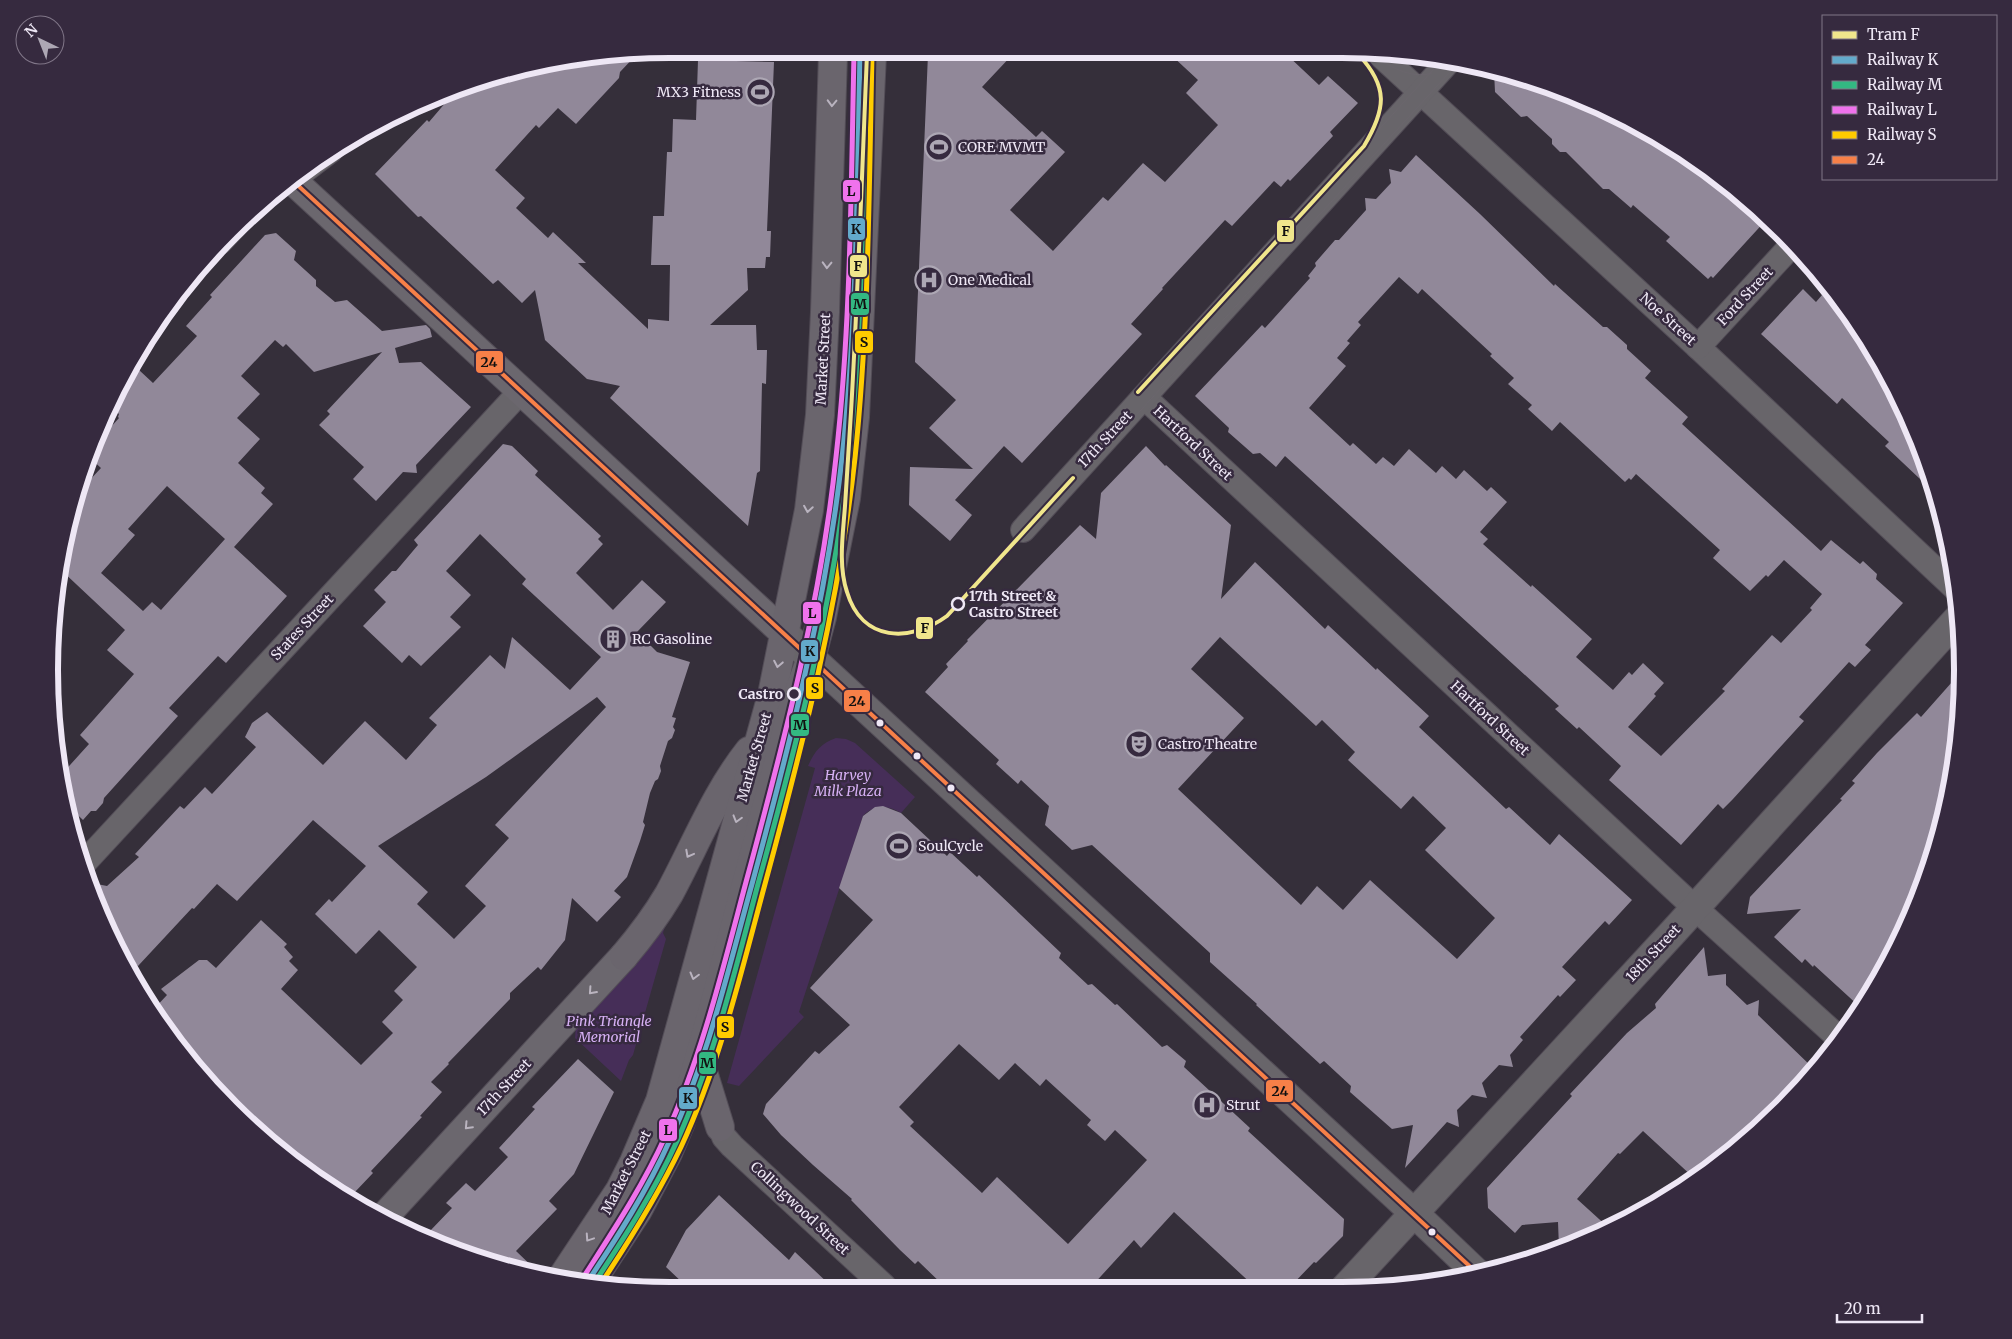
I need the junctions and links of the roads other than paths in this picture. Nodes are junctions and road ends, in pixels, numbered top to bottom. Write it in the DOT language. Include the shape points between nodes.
graph roads {
  1 [pos="833,58"];
  2 [pos="872,58"];
  3 [pos="1384,59"];
  4 [pos="1444,66"];
  5 [pos="1420,93"];
  6 [pos="297,184"];
  7 [pos="1788,250"];
  8 [pos="1698,347"];
  9 [pos="521,391"];
  10 [pos="1144,397"];
  11 [pos="1024,530"];
  12 [pos="1948,581"];
  13 [pos="1953,624"];
  14 [pos="784,633"];
  15 [pos="811,658"];
  16 [pos="760,738"];
  17 [pos="88,859"];
  18 [pos="1695,908"];
  19 [pos="1834,1034"];
  20 [pos="699,1059"];
  21 [pos="720,1127"];
  22 [pos="388,1213"];
  23 [pos="1414,1213"];
  24 [pos="1471,1268"];
  25 [pos="566,1272"];
  26 [pos="595,1277"];
  27 [pos="880,1282"];
  28 [pos="1351,1282"];
  1 -- 14 [label="main road, Market Street, one-way" via="820,415 808,510"];
  2 -- 15 [label="main road, Market Street" via="855,417 846,498"];
  3 -- 5 [label="street, Noe Street"];
  4 -- 5 [label="street, 17th Street"];
  5 -- 8 [label="street, Noe Street"];
  5 -- 10 [label="street, 17th Street"];
  6 -- 9 [label="main road"];
  7 -- 8 [label="street, Ford Street"];
  8 -- 12 [label="street, Noe Street"];
  9 -- 14 [label="main road"];
  9 -- 17 [label="street, States Street"];
  10 -- 11 [label="street, 17th Street"];
  10 -- 18 [label="street, Hartford Street"];
  13 -- 18 [label="street, 18th Street"];
  14 -- 15 [label="street"];
  14 -- 16 [label="main road, Market Street, one-way"];
  15 -- 20 [label="main road, Market Street" via="791,714"];
  15 -- 23 [label="street"];
  16 -- 22 [label="main road, 17th Street, one-way" via="725,785 649,926"];
  16 -- 25 [label="main road, Market Street, one-way" via="660,1101 620,1190"];
  18 -- 19 [label="street, Hartford Street"];
  18 -- 23 [label="street, 18th Street"];
  20 -- 21 [label="main road"];
  20 -- 26 [label="main road, Market Street" via="680,1122 654,1182 622,1238"];
  21 -- 27 [label="street, Collingwood Street" via="732,1146"];
  23 -- 24 [label="street"];
  23 -- 28 [label="street, 18th Street"];
}
